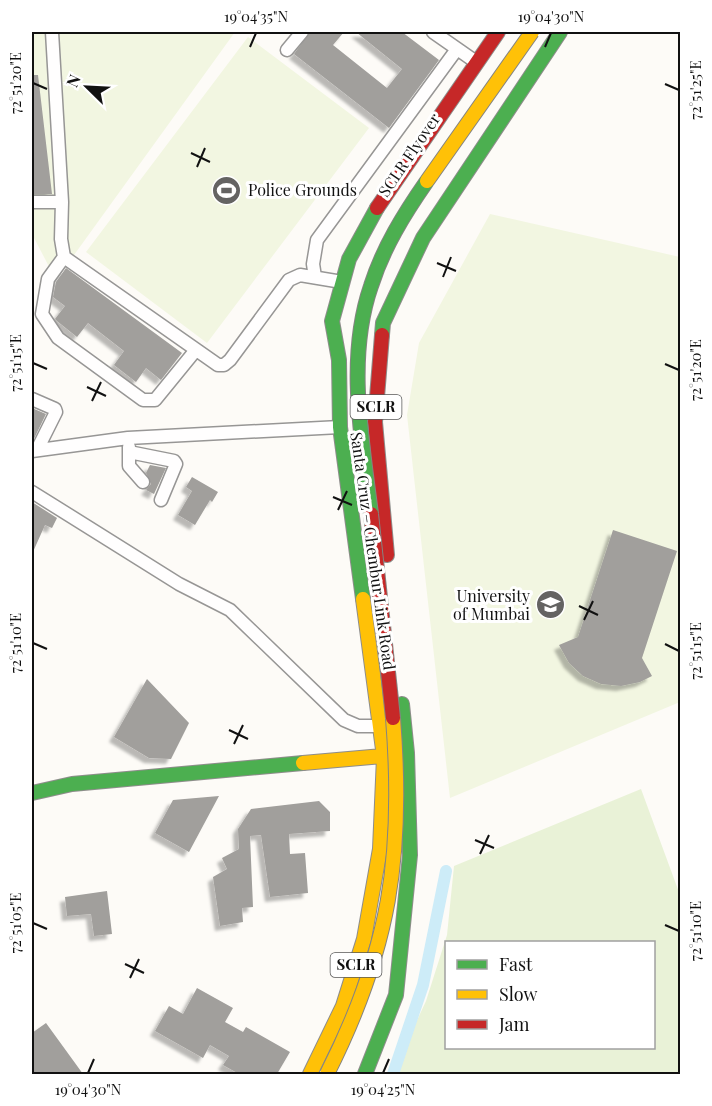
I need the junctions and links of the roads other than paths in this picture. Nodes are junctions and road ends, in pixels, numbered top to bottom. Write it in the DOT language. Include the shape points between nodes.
graph roads {
  1 [pos="52,32"];
  2 [pos="302,32"];
  3 [pos="433,32"];
  4 [pos="498,32"];
  5 [pos="514,32"];
  6 [pos="532,32"];
  7 [pos="560,32"];
  8 [pos="287,50"];
  9 [pos="458,50"];
  10 [pos="476,62"];
  11 [pos="32,202"];
  12 [pos="62,202"];
  13 [pos="368,254"];
  14 [pos="64,257"];
  15 [pos="359,273"];
  16 [pos="315,277"];
  17 [pos="342,282"];
  18 [pos="195,351"];
  19 [pos="339,360"];
  20 [pos="32,399"];
  21 [pos="340,427"];
  22 [pos="128,438"];
  23 [pos="34,451"];
  24 [pos="129,452"];
  25 [pos="143,482"];
  26 [pos="32,492"];
  27 [pos="161,500"];
  28 [pos="380,726"];
  29 [pos="407,753"];
  30 [pos="384,757"];
  31 [pos="32,794"];
  32 [pos="310,1074"];
  33 [pos="327,1074"];
  34 [pos="364,1074"];
  1 -- 12 [label="street"];
  2 -- 8 [label="street"];
  3 -- 9 [label="street"];
  4 -- 10 [label="main road, Santa Cruz – Chembur Link Road / SCLR"];
  5 -- 13 [label="main road, SCLR Flyover" via="408,182"];
  6 -- 33 [label="main road, bridge" via="421,189 385,251 364,310 359,394 389,680 398,819 392,884 378,951"];
  7 -- 29 [label="main road, Santa Cruz – Chembur Link Road / SCLR" via="423,238 383,323 375,422"];
  9 -- 10 [label="street"];
  9 -- 16 [label="street" via="318,240 313,264"];
  10 -- 17 [label="main road, Santa Cruz – Chembur Link Road / SCLR" via="372,215 349,259"];
  11 -- 12 [label="street"];
  12 -- 14 [label="street"];
  14 -- 18 [label="street"];
  14 -- 18 [label="street" via="48,279 42,314 58,338 143,400 155,400"];
  15 -- 19 [label="main road"];
  16 -- 17 [label="street"];
  16 -- 18 [label="street" via="300,275 289,280 224,365"];
  17 -- 19 [label="main road, Santa Cruz – Chembur Link Road / SCLR" via="332,321"];
  19 -- 21 [label="main road, Santa Cruz – Chembur Link Road / SCLR"];
  20 -- 23 [label="street" via="56,412"];
  21 -- 22 [label="street"];
  21 -- 28 [label="main road, Santa Cruz – Chembur Link Road / SCLR"];
  22 -- 23 [label="street"];
  22 -- 24 [label="street"];
  24 -- 25 [label="street" via="129,466"];
  24 -- 27 [label="street" via="176,464"];
  26 -- 28 [label="street" via="179,584 230,610 344,720 358,726"];
  28 -- 30 [label="main road, Santa Cruz – Chembur Link Road / SCLR"];
  29 -- 30 [label="main road"];
  29 -- 34 [label="main road, Santa Cruz – Chembur Link Road / SCLR" via="410,855 396,995"];
  30 -- 31 [label="main road" via="72,784"];
  30 -- 32 [label="main road, Santa Cruz – Chembur Link Road / SCLR" via="380,849 364,939 343,1006"];
}
